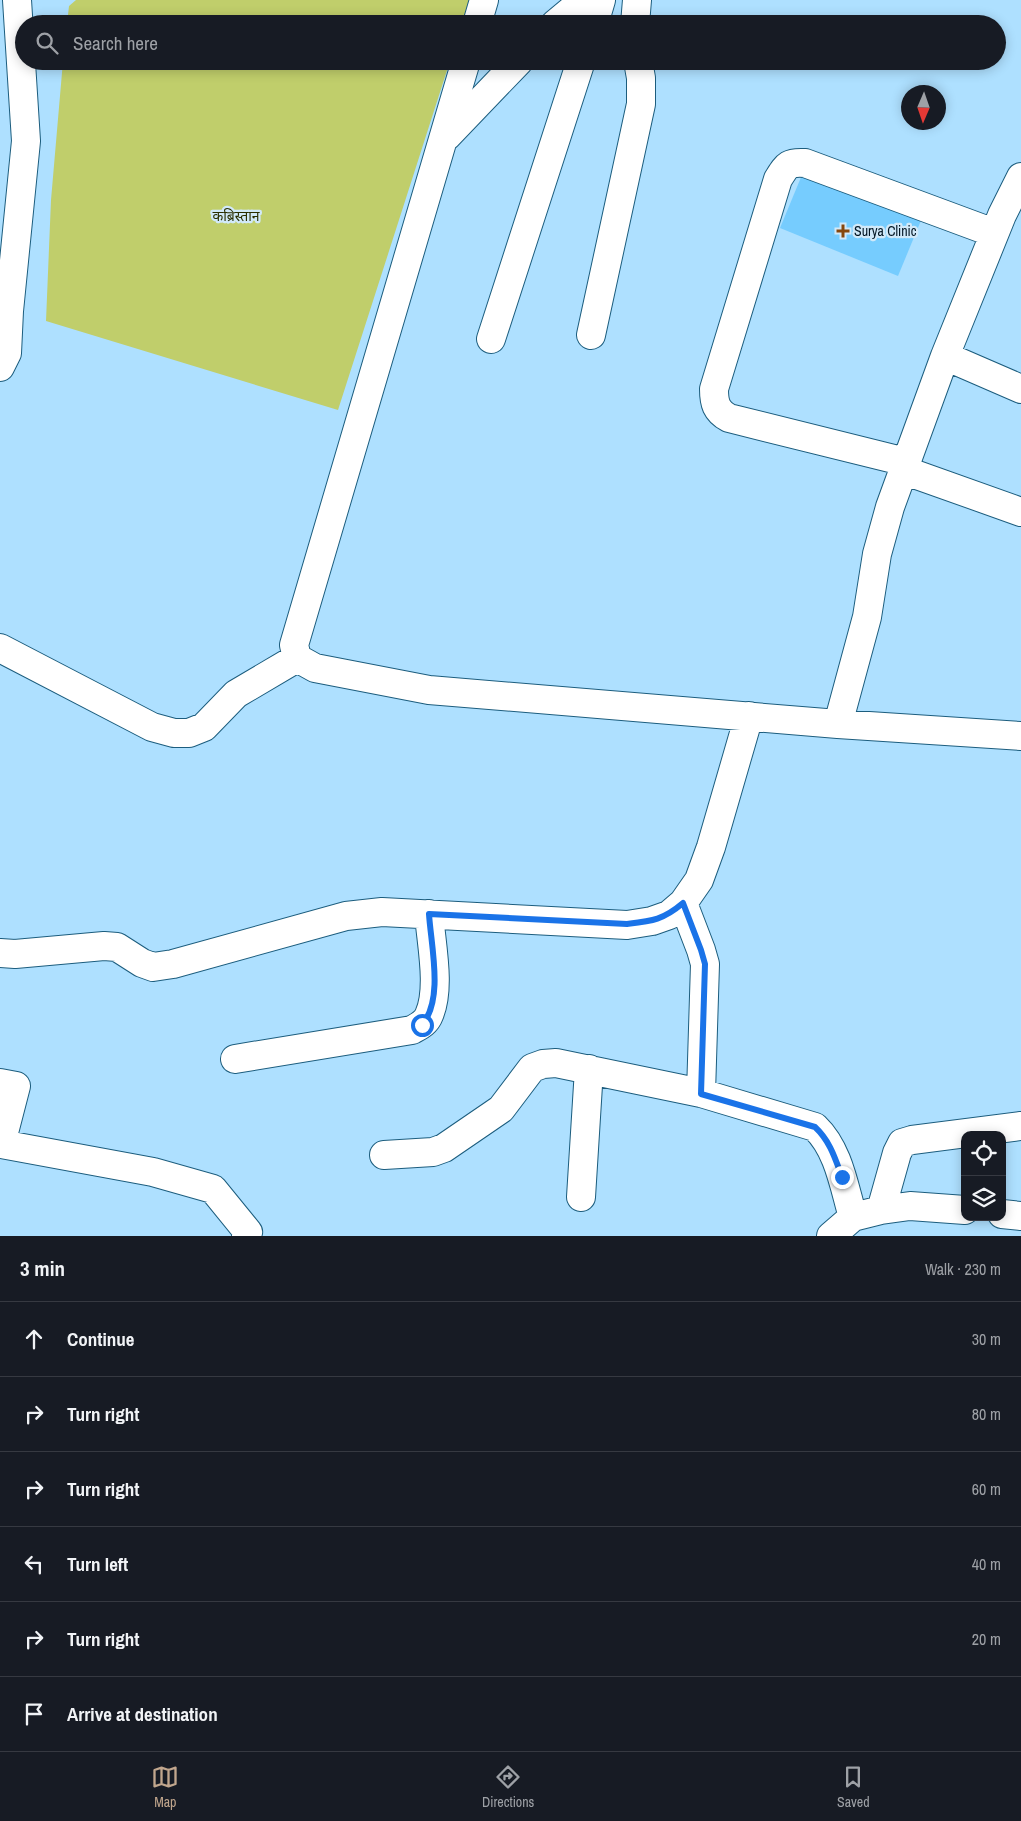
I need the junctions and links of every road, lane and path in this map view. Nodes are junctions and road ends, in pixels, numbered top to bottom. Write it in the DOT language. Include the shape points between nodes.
graph roads {
  1 [pos="17,0"];
  2 [pos="484,0"];
  3 [pos="588,0"];
  4 [pos="601,0"];
  5 [pos="637,0"];
  6 [pos="18,15"];
  7 [pos="480,15"];
  8 [pos="566,15"];
  9 [pos="597,15"];
  10 [pos="636,15"];
  11 [pos="21,70"];
  12 [pos="463,70"];
  13 [pos="509,70"];
  14 [pos="578,70"];
  15 [pos="640,70"];
  16 [pos="443,139"];
  17 [pos="1018,189"];
  18 [pos="994,233"];
  19 [pos="591,335"];
  20 [pos="491,339"];
  21 [pos="945,356"];
  22 [pos="0,367"];
  23 [pos="1021,389"];
  24 [pos="905,466"];
  25 [pos="1021,512"];
  26 [pos="0,648"];
  27 [pos="297,658"];
  28 [pos="748,716"];
  29 [pos="838,724"];
  30 [pos="1021,736"];
  31 [pos="683,903"];
  32 [pos="429,914"];
  33 [pos="0,953"];
  34 [pos="235,1059"];
  35 [pos="589,1069"];
  36 [pos="0,1083"];
  37 [pos="701,1094"];
  38 [pos="1021,1126"];
  39 [pos="384,1155"];
  40 [pos="581,1197"];
  41 [pos="881,1210"];
  42 [pos="961,1210"];
  43 [pos="1006,1214"];
  44 [pos="1021,1216"];
  45 [pos="853,1217"];
  46 [pos="246,1236"];
  47 [pos="831,1236"];
  1 -- 6 [label="street"];
  2 -- 7 [label="street"];
  3 -- 8 [label="street"];
  4 -- 9 [label="street"];
  5 -- 10 [label="street"];
  11 -- 22 [label="street" via="26,141 9,311 8,353"];
  12 -- 16 [label="street"];
  13 -- 16 [label="street"];
  14 -- 20 [label="street"];
  15 -- 19 [label="street" via="641,104"];
  16 -- 27 [label="street" via="294,645"];
  17 -- 18 [label="street"];
  18 -- 21 [label="street"];
  18 -- 24 [label="street" via="805,163 793,162 778,179 714,389 717,409 729,418"];
  21 -- 23 [label="street"];
  21 -- 24 [label="street"];
  24 -- 25 [label="street"];
  24 -- 29 [label="street" via="890,507 867,617"];
  26 -- 27 [label="street" via="152,727 174,734 204,728 236,694"];
  27 -- 28 [label="street" via="315,668 429,690"];
  28 -- 29 [label="street"];
  28 -- 31 [label="street" via="711,847 699,880"];
  29 -- 30 [label="street"];
  31 -- 32 [label="street" via="669,915 627,924"];
  31 -- 37 [label="street" via="705,964"];
  32 -- 33 [label="street" via="382,912 346,916 153,967 117,947"];
  32 -- 34 [label="street" via="433,1003 429,1017 422,1025 412,1030"];
  35 -- 37 [label="street"];
  35 -- 39 [label="street" via="556,1063 532,1068 501,1109 444,1148 433,1152"];
  35 -- 40 [label="street"];
  36 -- 46 [label="street" via="16,1086 1,1144 153,1172 213,1189 248,1232"];
  37 -- 45 [label="street" via="815,1127 825,1136 832,1150"];
  38 -- 41 [label="street" via="902,1143"];
  41 -- 42 [label="street" via="910,1206"];
  41 -- 45 [label="street"];
  43 -- 44 [label="street"];
  45 -- 47 [label="street"];
}
